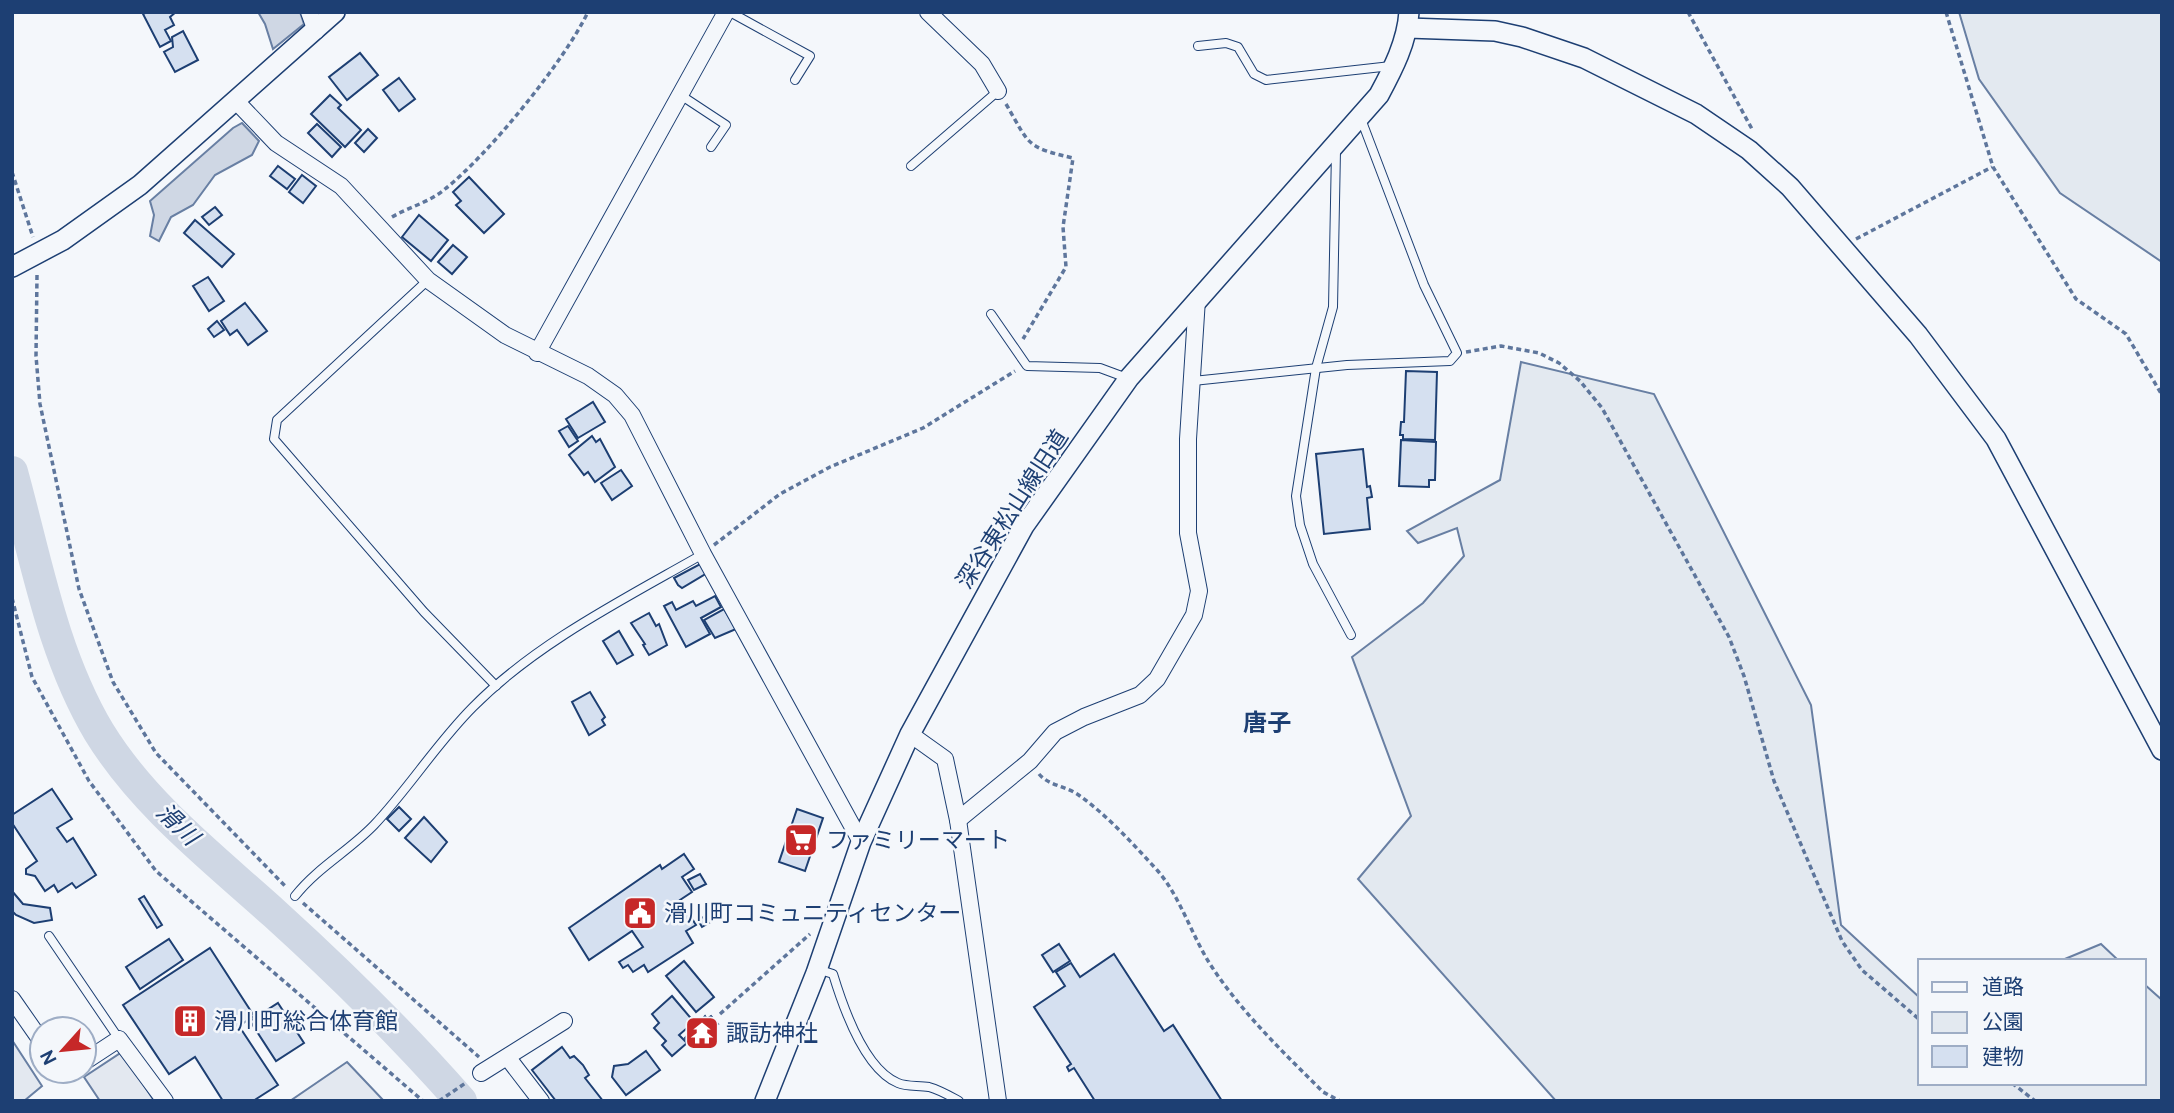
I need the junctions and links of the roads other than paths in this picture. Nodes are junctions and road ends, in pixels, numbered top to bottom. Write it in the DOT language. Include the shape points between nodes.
graph roads {
  1 [pos="335,12"];
  2 [pos="728,12"];
  3 [pos="928,12"];
  4 [pos="1408,20"];
  5 [pos="312,21"];
  6 [pos="1198,46"];
  7 [pos="1394,66"];
  8 [pos="795,80"];
  9 [pos="998,91"];
  10 [pos="682,96"];
  11 [pos="235,100"];
  12 [pos="1361,119"];
  13 [pos="1336,146"];
  14 [pos="711,147"];
  15 [pos="911,166"];
  16 [pos="26,261"];
  17 [pos="428,279"];
  18 [pos="1197,299"];
  19 [pos="991,314"];
  20 [pos="537,353"];
  21 [pos="1316,369"];
  22 [pos="1129,378"];
  23 [pos="1193,382"];
  24 [pos="703,554"];
  25 [pos="1351,635"];
  26 [pos="496,686"];
  27 [pos="910,734"];
  28 [pos="2162,750"];
  29 [pos="958,820"];
  30 [pos="861,842"];
  31 [pos="295,896"];
  32 [pos="49,936"];
  33 [pos="817,969"];
  34 [pos="12,999"];
  35 [pos="564,1021"];
  36 [pos="28,1022"];
  37 [pos="119,1039"];
  38 [pos="98,1053"];
  39 [pos="508,1058"];
  40 [pos="486,1070"];
  41 [pos="165,1101"];
  42 [pos="541,1101"];
  43 [pos="765,1101"];
  44 [pos="959,1101"];
  45 [pos="998,1101"];
  1 -- 5 [label="street"];
  2 -- 8 [label="lane" via="810,56"];
  2 -- 10 [label="street"];
  3 -- 9 [label="street" via="982,64"];
  4 -- 7 [label="street, 深谷東松山線旧道"];
  4 -- 28 [label="street" via="1494,31 1558,48 1696,114 1749,150 1790,187 1918,335 1996,439"];
  5 -- 11 [label="street"];
  6 -- 7 [label="lane" via="1226,43 1238,47 1254,75 1266,80"];
  7 -- 12 [label="street, 深谷東松山線旧道"];
  9 -- 15 [label="lane"];
  10 -- 14 [label="lane" via="726,125"];
  10 -- 20 [label="street"];
  11 -- 16 [label="street" via="140,185"];
  11 -- 17 [label="street" via="275,144 341,186"];
  12 -- 13 [label="street, 深谷東松山線旧道"];
  12 -- 21 [label="lane" via="1424,285 1458,353 1450,360"];
  13 -- 18 [label="street, 深谷東松山線旧道"];
  13 -- 21 [label="lane" via="1333,307"];
  17 -- 20 [label="street"];
  17 -- 26 [label="lane" via="277,420 274,439 424,612"];
  18 -- 22 [label="street, 深谷東松山線旧道"];
  18 -- 23 [label="street"];
  19 -- 22 [label="lane" via="1027,366 1100,368"];
  20 -- 24 [label="street" via="588,376 615,395 632,415"];
  21 -- 23 [label="lane"];
  21 -- 25 [label="lane" via="1296,496 1313,564"];
  22 -- 27 [label="street, 深谷東松山線旧道" via="1024,526"];
  23 -- 29 [label="street" via="1188,533 1199,591 1194,615 1157,679 1140,695 1055,732 1030,761"];
  24 -- 26 [label="lane" via="583,623"];
  24 -- 30 [label="street"];
  26 -- 31 [label="lane" via="372,827 311,876"];
  27 -- 29 [label="street" via="945,759"];
  27 -- 30 [label="street, 深谷東松山線旧道"];
  29 -- 45 [label="street"];
  30 -- 33 [label="street, 深谷東松山線旧道"];
  32 -- 37 [label="lane"];
  33 -- 43 [label="street, 深谷東松山線旧道"];
  33 -- 44 [label="lane" via="833,974 841,1002 885,1077"];
  34 -- 36 [label="street"];
  35 -- 39 [label="street"];
  37 -- 38 [label="street"];
  37 -- 41 [label="street"];
  39 -- 40 [label="street"];
  39 -- 42 [label="street"];
}
